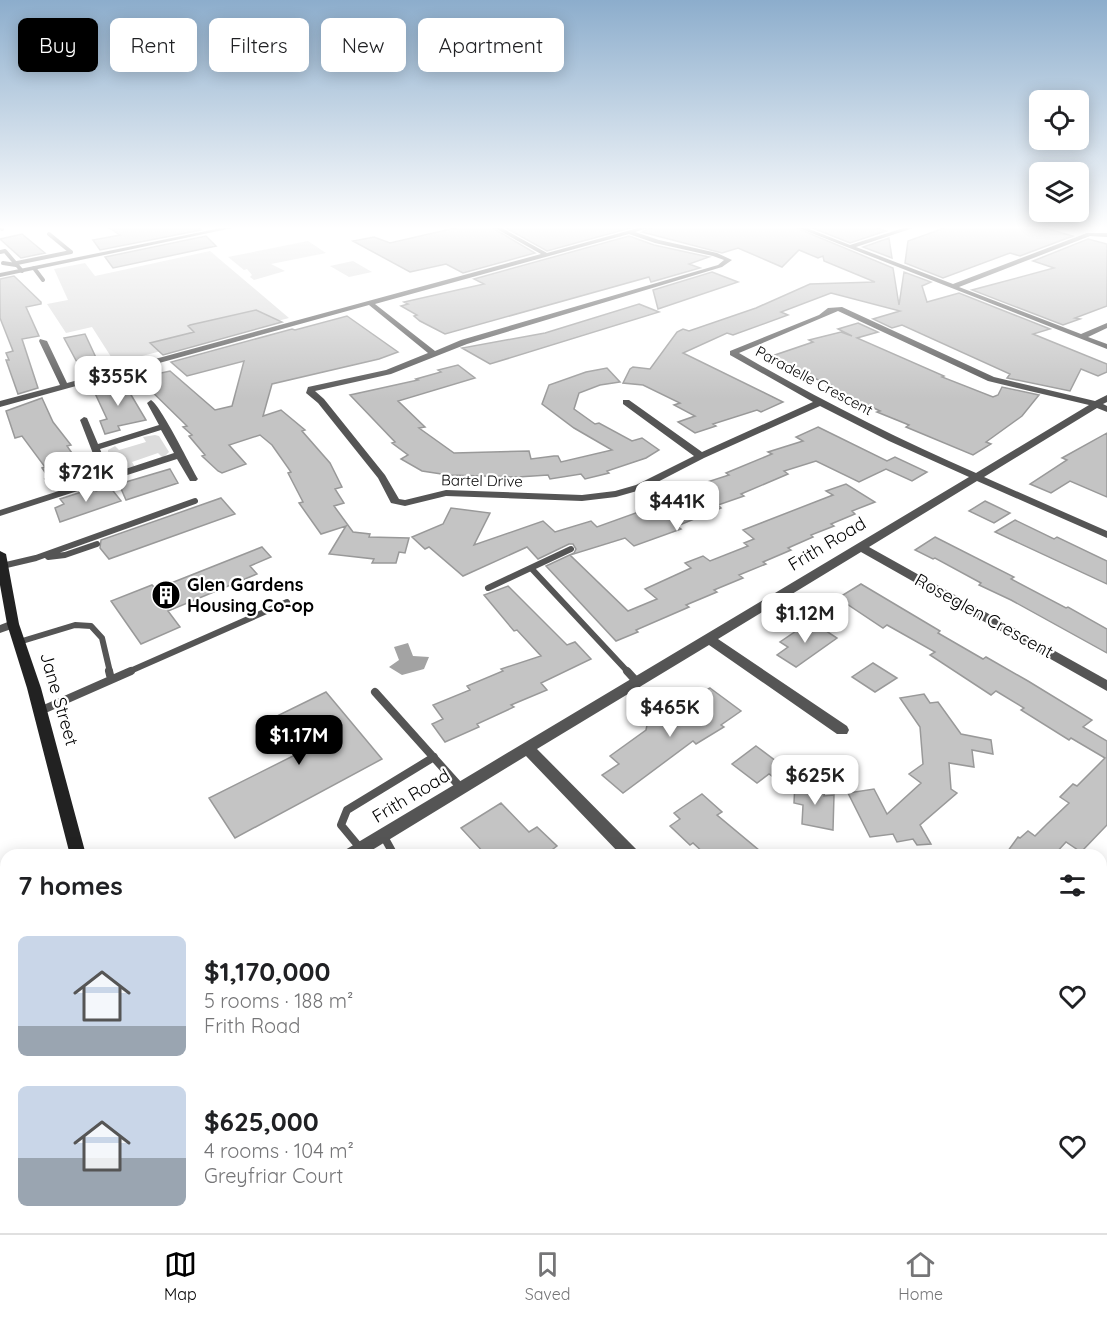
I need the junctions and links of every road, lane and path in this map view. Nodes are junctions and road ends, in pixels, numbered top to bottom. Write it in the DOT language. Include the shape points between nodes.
graph roads {
  1 [pos="433,285"];
  2 [pos="660,285"];
  3 [pos="946,285"];
  4 [pos="958,285"];
  5 [pos="952,287"];
  6 [pos="369,302"];
  7 [pos="1107,325"];
  8 [pos="1082,337"];
  9 [pos="43,341"];
  10 [pos="1107,347"];
  11 [pos="433,353"];
  12 [pos="64,385"];
  13 [pos="1107,398"];
  14 [pos="626,402"];
  15 [pos="821,402"];
  16 [pos="150,403"];
  17 [pos="0,404"];
  18 [pos="1096,404"];
  19 [pos="1107,409"];
  20 [pos="84,420"];
  21 [pos="164,426"];
  22 [pos="95,448"];
  23 [pos="179,455"];
  24 [pos="701,456"];
  25 [pos="976,476"];
  26 [pos="108,478"];
  27 [pos="193,479"];
  28 [pos="195,501"];
  29 [pos="0,513"];
  30 [pos="1107,535"];
  31 [pos="97,544"];
  32 [pos="861,547"];
  33 [pos="571,549"];
  34 [pos="36,558"];
  35 [pos="1,560"];
  36 [pos="531,568"];
  37 [pos="488,588"];
  38 [pos="287,602"];
  39 [pos="13,624"];
  40 [pos="0,629"];
  41 [pos="708,638"];
  42 [pos="19,642"];
  43 [pos="111,679"];
  44 [pos="638,683"];
  45 [pos="1107,686"];
  46 [pos="375,692"];
  47 [pos="40,711"];
  48 [pos="842,730"];
  49 [pos="527,748"];
  50 [pos="434,757"];
  51 [pos="461,788"];
  52 [pos="383,835"];
  53 [pos="76,849"];
  54 [pos="354,849"];
  55 [pos="361,849"];
  56 [pos="391,849"];
  57 [pos="625,849"];
  1 -- 6 [label="street"];
  2 -- 11 [label="street"];
  3 -- 5 [label="street"];
  4 -- 5 [label="street"];
  5 -- 8 [label="street"];
  6 -- 11 [label="street"];
  6 -- 12 [label="street"];
  7 -- 8 [label="street"];
  8 -- 10 [label="street"];
  9 -- 12 [label="street"];
  11 -- 24 [label="street, Bartel Drive" via="388,372 311,389 310,393 321,401 382,477 398,503 446,493 600,497 640,487"];
  12 -- 17 [label="street"];
  13 -- 18 [label="street, Frith Road"];
  14 -- 24 [label="street"];
  15 -- 18 [label="street, Paradelle Crescent" via="733,353 839,309 991,379"];
  15 -- 24 [label="street, Bartel Drive"];
  15 -- 25 [label="street, Paradelle Crescent"];
  16 -- 21 [label="street"];
  18 -- 19 [label="street"];
  18 -- 25 [label="street, Frith Road"];
  20 -- 22 [label="street"];
  21 -- 22 [label="street"];
  21 -- 23 [label="street"];
  22 -- 26 [label="street"];
  23 -- 26 [label="street"];
  23 -- 27 [label="street"];
  25 -- 30 [label="street, Paradelle Crescent"];
  25 -- 32 [label="street, Frith Road"];
  26 -- 29 [label="street"];
  28 -- 34 [label="lane"];
  31 -- 34 [label="lane" via="65,555"];
  32 -- 41 [label="street, Frith Road"];
  32 -- 45 [label="street, Roseglen Crescent"];
  33 -- 36 [label="lane"];
  34 -- 35 [label="lane"];
  35 -- 39 [label="main road, Jane Street"];
  36 -- 37 [label="lane"];
  36 -- 44 [label="lane"];
  38 -- 43 [label="lane"];
  39 -- 40 [label="street"];
  39 -- 42 [label="main road, Jane Street"];
  41 -- 44 [label="street, Frith Road"];
  41 -- 48 [label="street"];
  42 -- 43 [label="lane" via="75,625 91,626 102,638"];
  42 -- 47 [label="main road, Jane Street"];
  43 -- 47 [label="lane"];
  44 -- 49 [label="street, Frith Road"];
  46 -- 50 [label="lane"];
  47 -- 53 [label="main road, Jane Street"];
  49 -- 51 [label="street, Frith Road"];
  49 -- 57 [label="street"];
  50 -- 51 [label="lane"];
  50 -- 54 [label="lane" via="347,810 341,825"];
  51 -- 52 [label="street, Frith Road"];
  52 -- 55 [label="street, Frith Road"];
  52 -- 56 [label="lane"];
}
